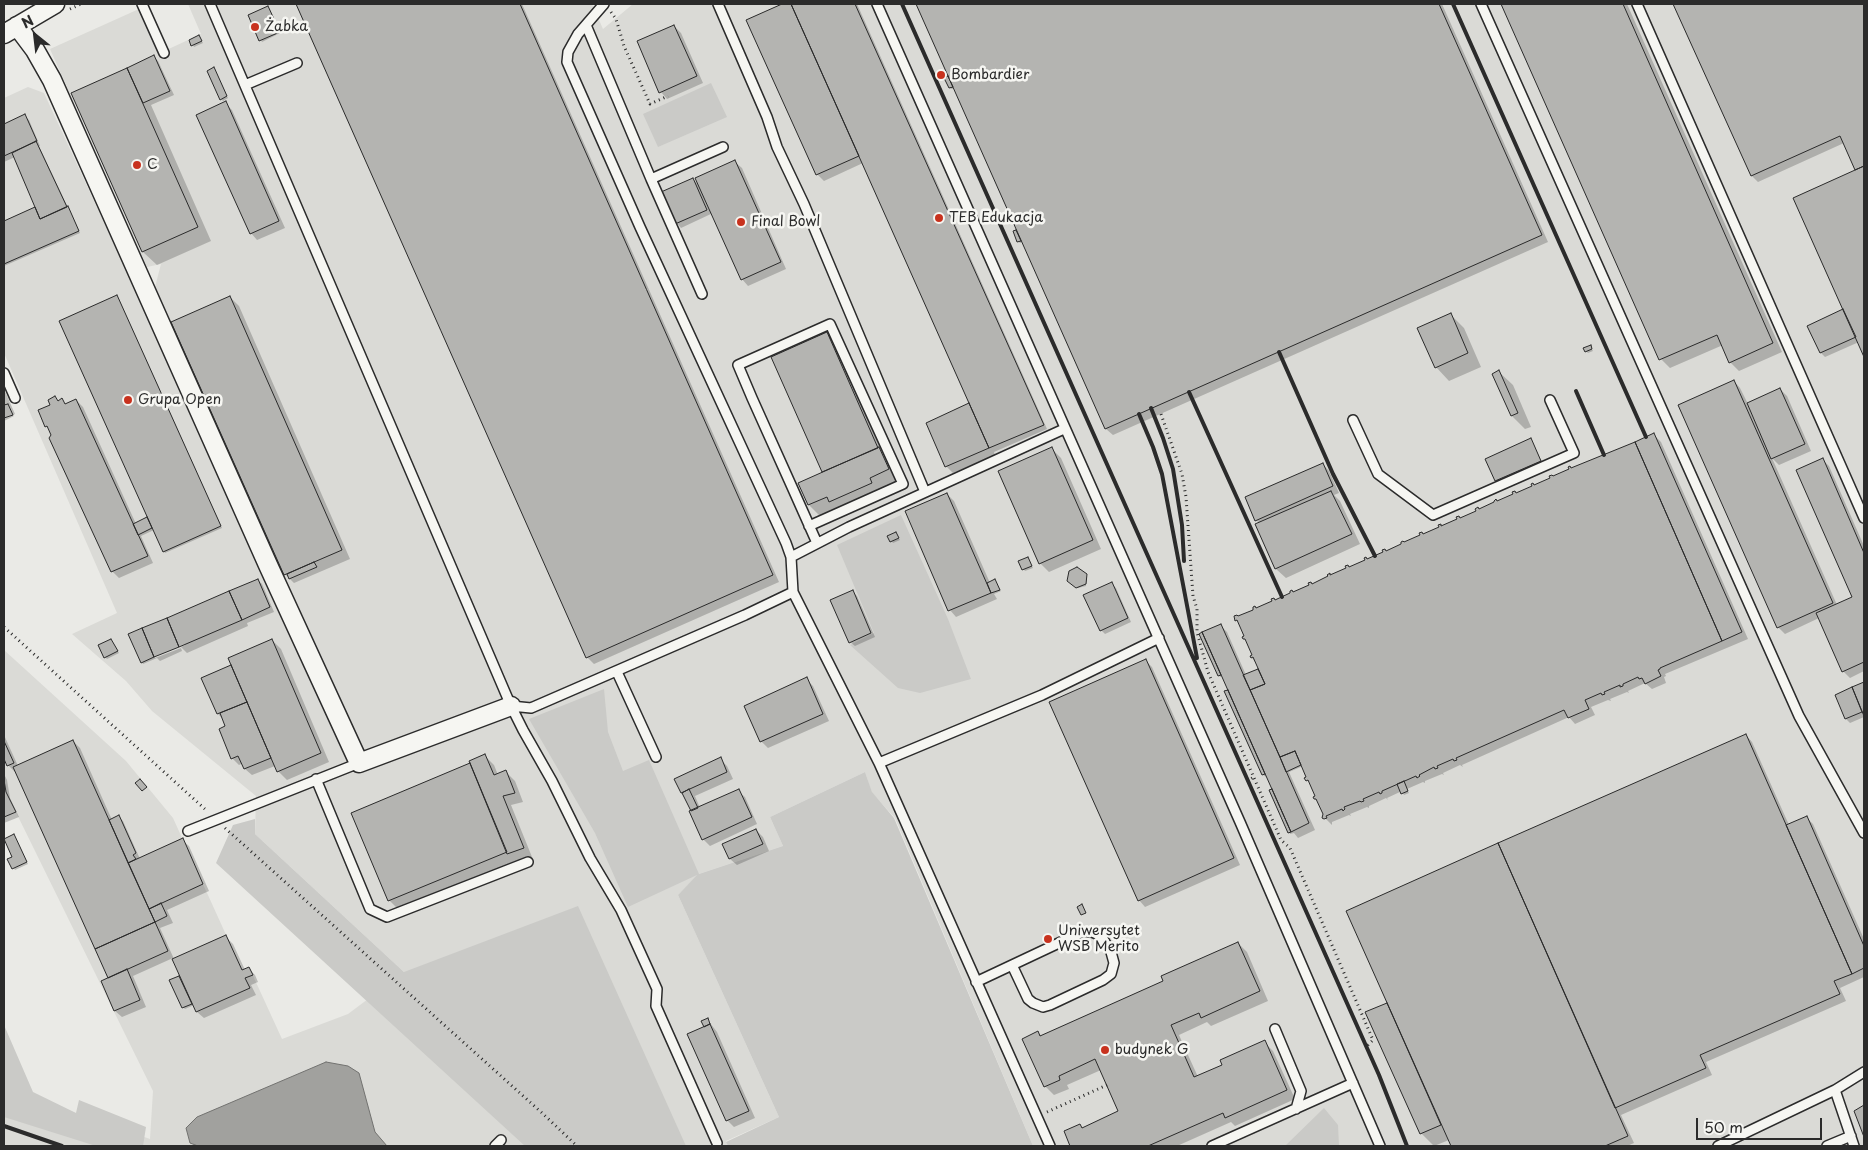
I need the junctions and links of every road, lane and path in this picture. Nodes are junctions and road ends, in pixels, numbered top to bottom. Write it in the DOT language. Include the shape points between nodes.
graph roads {
  1 [pos="55,4"];
  2 [pos="142,4"];
  3 [pos="210,4"];
  4 [pos="718,4"];
  5 [pos="876,4"];
  6 [pos="1480,4"];
  7 [pos="1637,4"];
  8 [pos="607,8"];
  9 [pos="586,25"];
  10 [pos="10,30"];
  11 [pos="164,53"];
  12 [pos="297,63"];
  13 [pos="244,85"];
  14 [pos="668,96"];
  15 [pos="723,147"];
  16 [pos="651,179"];
  17 [pos="702,294"];
  18 [pos="4,376"];
  19 [pos="15,398"];
  20 [pos="1550,400"];
  21 [pos="1161,414"];
  22 [pos="1353,420"];
  23 [pos="1064,429"];
  24 [pos="925,492"];
  25 [pos="1864,518"];
  26 [pos="809,526"];
  27 [pos="817,543"];
  28 [pos="791,556"];
  29 [pos="793,592"];
  30 [pos="4,627"];
  31 [pos="1159,638"];
  32 [pos="617,672"];
  33 [pos="511,706"];
  34 [pos="656,757"];
  35 [pos="359,762"];
  36 [pos="879,763"];
  37 [pos="1254,777"];
  38 [pos="316,779"];
  39 [pos="1247,781"];
  40 [pos="216,820"];
  41 [pos="188,831"];
  42 [pos="1864,833"];
  43 [pos="528,862"];
  44 [pos="1012,965"];
  45 [pos="976,982"];
  46 [pos="1275,1030"];
  47 [pos="1366,1047"];
  48 [pos="1864,1072"];
  49 [pos="1353,1083"];
  50 [pos="1106,1085"];
  51 [pos="1835,1090"];
  52 [pos="1296,1109"];
  53 [pos="1037,1117"];
  54 [pos="1851,1136"];
  55 [pos="717,1143"];
  56 [pos="577,1146"];
  57 [pos="1050,1146"];
  58 [pos="1212,1146"];
  59 [pos="1380,1146"];
  60 [pos="1718,1146"];
  61 [pos="1827,1146"];
  62 [pos="1854,1146"];
  1 -- 10 [label="street"];
  2 -- 11 [label="lane"];
  3 -- 13 [label="lane"];
  4 -- 24 [label="lane"];
  5 -- 23 [label="lane"];
  6 -- 42 [label="lane" via="1795,707"];
  7 -- 25 [label="lane"];
  8 -- 9 [label="lane"];
  8 -- 14 [label="path" via="616,19 624,46 650,104"];
  9 -- 16 [label="lane"];
  9 -- 28 [label="lane" via="568,52 570,71"];
  10 -- 35 [label="street" via="35,50 52,80"];
  12 -- 13 [label="lane"];
  13 -- 33 [label="lane"];
  15 -- 16 [label="lane"];
  16 -- 17 [label="lane"];
  18 -- 19 [label="lane"];
  20 -- 22 [label="lane" via="1574,453 1433,515 1378,474"];
  21 -- 37 [label="path" via="1182,474 1186,497 1197,632 1208,672"];
  23 -- 24 [label="lane"];
  23 -- 31 [label="lane"];
  24 -- 27 [label="lane"];
  26 -- 26 [label="lane" via="738,365 830,324 902,484"];
  26 -- 27 [label="lane"];
  27 -- 28 [label="lane"];
  28 -- 29 [label="lane"];
  29 -- 32 [label="lane"];
  29 -- 36 [label="lane"];
  30 -- 40 [label="path"];
  31 -- 36 [label="lane" via="1042,695"];
  31 -- 49 [label="lane"];
  32 -- 33 [label="lane" via="531,708"];
  32 -- 34 [label="lane"];
  33 -- 35 [label="street"];
  33 -- 55 [label="lane" via="590,858 621,910 657,989 656,1006"];
  35 -- 38 [label="lane"];
  36 -- 45 [label="lane"];
  37 -- 39 [label="path"];
  37 -- 47 [label="path" via="1281,840 1290,848 1373,1040"];
  38 -- 40 [label="lane"];
  38 -- 43 [label="lane" via="370,909 388,917"];
  40 -- 41 [label="lane"];
  40 -- 56 [label="path"];
  44 -- 44 [label="lane" via="1085,932 1101,936 1114,963 1111,974 1103,980 1043,1007 1028,999"];
  44 -- 45 [label="lane"];
  45 -- 53 [label="lane"];
  46 -- 52 [label="lane" via="1301,1091"];
  48 -- 51 [label="lane"];
  49 -- 52 [label="lane"];
  49 -- 59 [label="lane"];
  50 -- 53 [label="path"];
  51 -- 54 [label="lane"];
  51 -- 60 [label="lane"];
  52 -- 58 [label="lane"];
  53 -- 57 [label="lane"];
  54 -- 61 [label="lane"];
  54 -- 62 [label="lane"];
}
